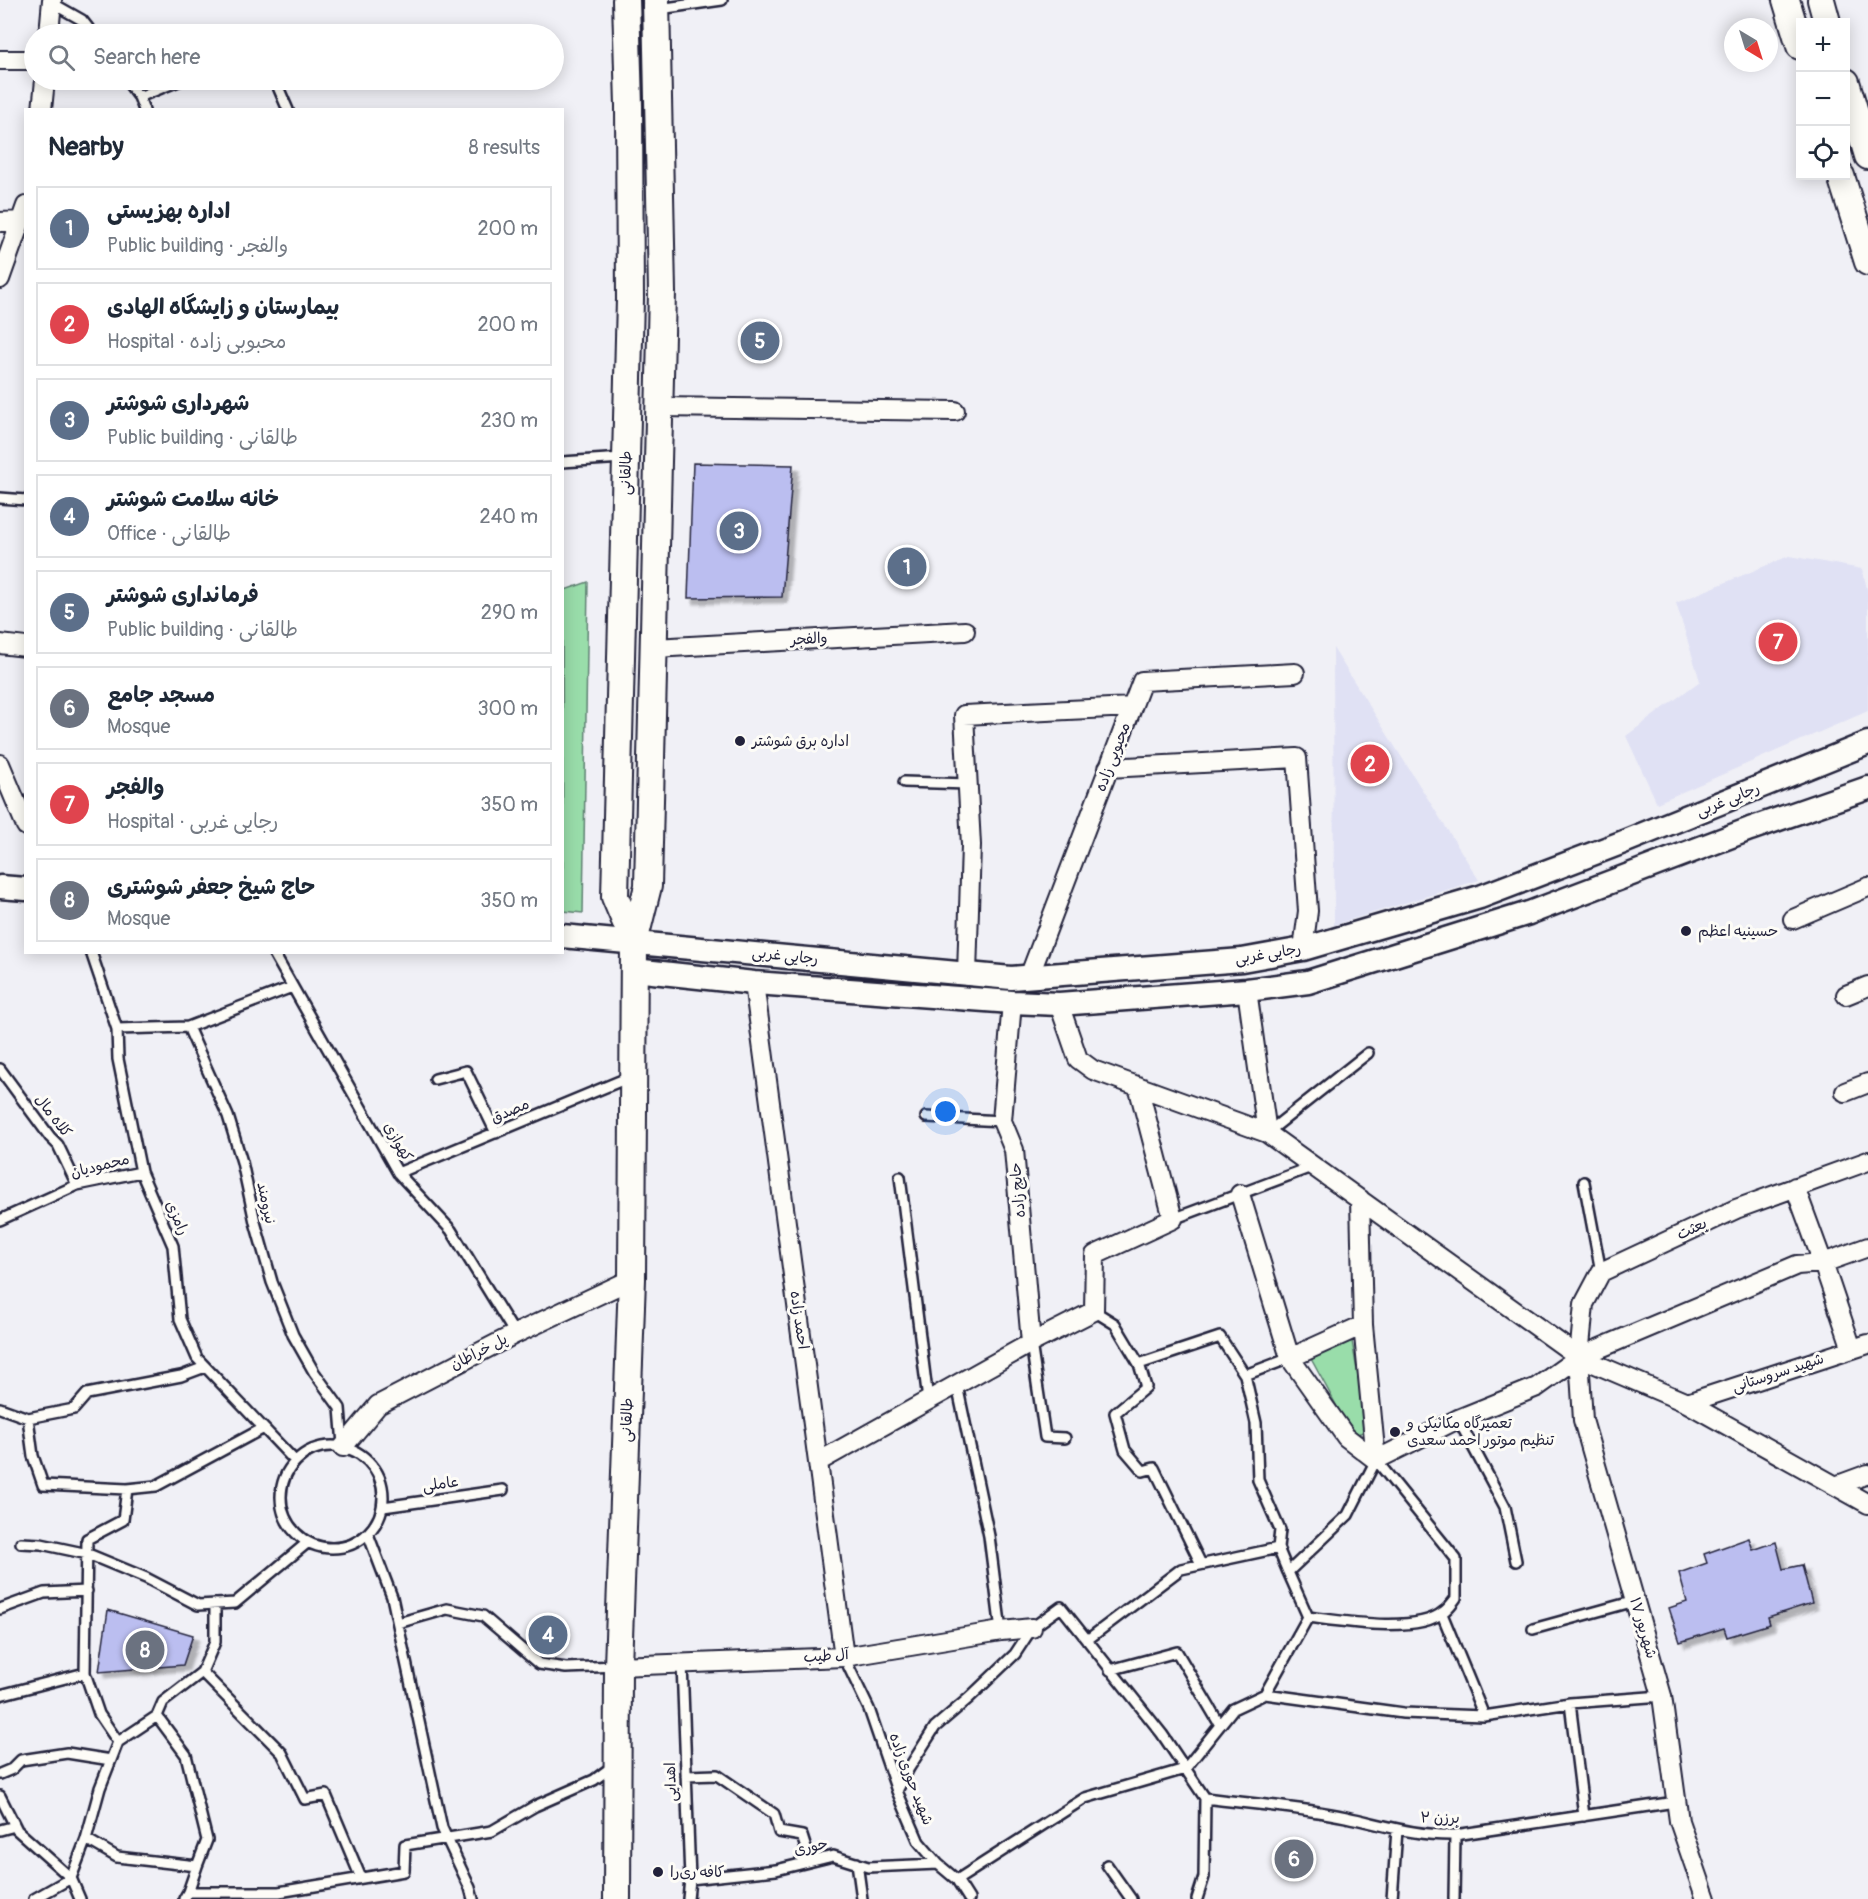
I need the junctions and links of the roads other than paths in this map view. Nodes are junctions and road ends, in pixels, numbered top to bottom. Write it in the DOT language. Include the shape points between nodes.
graph roads {
  1 [pos="626,0"];
  2 [pos="722,0"];
  3 [pos="1786,0"];
  4 [pos="1821,0"];
  5 [pos="50,1"];
  6 [pos="656,5"];
  7 [pos="1826,18"];
  8 [pos="49,24"];
  9 [pos="85,24"];
  10 [pos="1796,33"];
  11 [pos="0,60"];
  12 [pos="24,60"];
  13 [pos="44,90"];
  14 [pos="134,90"];
  15 [pos="156,90"];
  16 [pos="279,90"];
  17 [pos="139,97"];
  18 [pos="1850,98"];
  19 [pos="42,108"];
  20 [pos="143,108"];
  21 [pos="287,108"];
  22 [pos="1868,156"];
  23 [pos="1842,180"];
  24 [pos="23,213"];
  25 [pos="0,222"];
  26 [pos="1868,262"];
  27 [pos="0,279"];
  28 [pos="659,407"];
  29 [pos="955,411"];
  30 [pos="626,458"];
  31 [pos="564,462"];
  32 [pos="0,498"];
  33 [pos="24,500"];
  34 [pos="965,630"];
  35 [pos="0,644"];
  36 [pos="24,647"];
  37 [pos="654,648"];
  38 [pos="1295,673"];
  39 [pos="1132,706"];
  40 [pos="1868,743"];
  41 [pos="0,764"];
  42 [pos="1108,768"];
  43 [pos="904,782"];
  44 [pos="968,784"];
  45 [pos="1868,788"];
  46 [pos="24,821"];
  47 [pos="0,887"];
  48 [pos="1868,887"];
  49 [pos="24,889"];
  50 [pos="1793,919"];
  51 [pos="564,936"];
  52 [pos="634,942"];
  53 [pos="1303,949"];
  54 [pos="92,954"];
  55 [pos="274,954"];
  56 [pos="634,970"];
  57 [pos="967,974"];
  58 [pos="1029,977"];
  59 [pos="1308,982"];
  60 [pos="754,983"];
  61 [pos="1868,986"];
  62 [pos="292,987"];
  63 [pos="1247,990"];
  64 [pos="1846,995"];
  65 [pos="1011,1002"];
  66 [pos="1059,1004"];
  67 [pos="188,1027"];
  68 [pos="117,1029"];
  69 [pos="1368,1053"];
  70 [pos="1,1072"];
  71 [pos="633,1076"];
  72 [pos="435,1079"];
  73 [pos="1868,1083"];
  74 [pos="1138,1086"];
  75 [pos="1845,1092"];
  76 [pos="926,1117"];
  77 [pos="1002,1121"];
  78 [pos="496,1133"];
  79 [pos="1267,1133"];
  80 [pos="1868,1161"];
  81 [pos="1314,1166"];
  82 [pos="141,1172"];
  83 [pos="398,1173"];
  84 [pos="900,1177"];
  85 [pos="1584,1182"];
  86 [pos="77,1185"];
  87 [pos="1795,1187"];
  88 [pos="1240,1194"];
  89 [pos="1360,1199"];
  90 [pos="1173,1219"];
  91 [pos="0,1221"];
  92 [pos="1868,1247"];
  93 [pos="1823,1263"];
  94 [pos="1601,1272"];
  95 [pos="632,1279"];
  96 [pos="1094,1311"];
  97 [pos="1363,1325"];
  98 [pos="515,1334"];
  99 [pos="1030,1343"];
  100 [pos="1860,1347"];
  101 [pos="1579,1357"];
  102 [pos="1290,1358"];
  103 [pos="1139,1364"];
  104 [pos="205,1367"];
  105 [pos="1245,1375"];
  106 [pos="957,1385"];
  107 [pos="928,1400"];
  108 [pos="1687,1403"];
  109 [pos="0,1408"];
  110 [pos="28,1418"];
  111 [pos="1458,1419"];
  112 [pos="262,1429"];
  113 [pos="1065,1438"];
  114 [pos="343,1447"];
  115 [pos="1376,1460"];
  116 [pos="295,1461"];
  117 [pos="818,1462"];
  118 [pos="1868,1474"];
  119 [pos="1838,1485"];
  120 [pos="127,1489"];
  121 [pos="503,1490"];
  122 [pos="1868,1503"];
  123 [pos="383,1507"];
  124 [pos="368,1534"];
  125 [pos="21,1543"];
  126 [pos="307,1543"];
  127 [pos="1278,1548"];
  128 [pos="88,1554"];
  129 [pos="1516,1561"];
  130 [pos="1200,1564"];
  131 [pos="1288,1572"];
  132 [pos="87,1591"];
  133 [pos="1635,1601"];
  134 [pos="215,1604"];
  135 [pos="0,1609"];
  136 [pos="1442,1614"];
  137 [pos="1308,1617"];
  138 [pos="398,1623"];
  139 [pos="1032,1628"];
  140 [pos="1533,1629"];
  141 [pos="1001,1631"];
  142 [pos="1087,1640"];
  143 [pos="844,1657"];
  144 [pos="682,1663"];
  145 [pos="618,1666"];
  146 [pos="1110,1670"];
  147 [pos="202,1672"];
  148 [pos="85,1673"];
  149 [pos="1265,1694"];
  150 [pos="0,1695"];
  151 [pos="1662,1696"];
  152 [pos="1570,1703"];
  153 [pos="157,1716"];
  154 [pos="1484,1716"];
  155 [pos="1220,1725"];
  156 [pos="118,1742"];
  157 [pos="111,1760"];
  158 [pos="617,1762"];
  159 [pos="1185,1769"];
  160 [pos="0,1774"];
  161 [pos="686,1776"];
  162 [pos="897,1791"];
  163 [pos="0,1796"];
  164 [pos="1204,1798"];
  165 [pos="1675,1802"];
  166 [pos="1584,1816"];
  167 [pos="15,1826"];
  168 [pos="0,1830"];
  169 [pos="1396,1830"];
  170 [pos="1455,1835"];
  171 [pos="447,1837"];
  172 [pos="86,1839"];
  173 [pos="810,1861"];
  174 [pos="857,1863"];
  175 [pos="938,1864"];
  176 [pos="1107,1865"];
  177 [pos="197,1866"];
  178 [pos="71,1878"];
  179 [pos="361,1878"];
  180 [pos="690,1879"];
  181 [pos="957,1880"];
  182 [pos="186,1895"];
  183 [pos="34,1899"];
  184 [pos="80,1899"];
  185 [pos="473,1899"];
  186 [pos="617,1899"];
  187 [pos="687,1899"];
  188 [pos="862,1899"];
  189 [pos="969,1899"];
  190 [pos="1131,1899"];
  191 [pos="1197,1899"];
  192 [pos="1392,1899"];
  193 [pos="1454,1899"];
  194 [pos="1706,1899"];
  1 -- 30 [label="main road, طالقانی" via="630,288"];
  2 -- 6 [label="lane"];
  3 -- 10 [label="main road"];
  4 -- 7 [label="main road"];
  5 -- 8 [label="street"];
  5 -- 9 [label="lane"];
  6 -- 28 [label="main road, طالقانی" via="662,292"];
  11 -- 12 [label="street"];
  13 -- 19 [label="street"];
  14 -- 17 [label="lane"];
  15 -- 17 [label="lane"];
  16 -- 21 [label="lane"];
  17 -- 20 [label="lane"];
  18 -- 22 [label="main road"];
  23 -- 26 [label="main road"];
  24 -- 25 [label="street"];
  24 -- 27 [label="street"];
  28 -- 29 [label="street"];
  28 -- 37 [label="main road, طالقانی"];
  30 -- 31 [label="lane"];
  30 -- 52 [label="main road, طالقانی" via="615,897"];
  32 -- 33 [label="lane"];
  34 -- 37 [label="street, والفجر"];
  35 -- 36 [label="street"];
  37 -- 52 [label="main road, طالقانی" via="648,886"];
  38 -- 39 [label="street, محبوبی زاده" via="1142,681"];
  39 -- 42 [label="street, محبوبی زاده"];
  39 -- 44 [label="street" via="964,715"];
  40 -- 53 [label="street, رجایی غربی" via="1480,897"];
  41 -- 46 [label="street"];
  42 -- 53 [label="street" via="1297,758 1308,911"];
  42 -- 58 [label="street, محبوبی زاده"];
  43 -- 44 [label="lane"];
  44 -- 57 [label="street" via="971,845"];
  45 -- 59 [label="street, رجایی غربی" via="1529,913"];
  47 -- 49 [label="street"];
  48 -- 50 [label="street"];
  51 -- 52 [label="street, رجایی غربی"];
  52 -- 56 [label="main road, طالقانی"];
  52 -- 57 [label="street, رجایی غربی"];
  53 -- 58 [label="street, رجایی غربی" via="1242,960"];
  53 -- 59 [label="street"];
  54 -- 68 [label="lane, رامزی"];
  55 -- 62 [label="lane, کهوازی"];
  56 -- 60 [label="street, رجایی غربی"];
  56 -- 71 [label="main road, طالقانی"];
  57 -- 58 [label="street, رجایی غربی"];
  59 -- 63 [label="street, رجایی غربی"];
  60 -- 65 [label="street, رجایی غربی"];
  60 -- 117 [label="street, احمد زاده"];
  61 -- 64 [label="street"];
  62 -- 67 [label="lane"];
  62 -- 83 [label="lane, کهوازی"];
  63 -- 66 [label="street, رجایی غربی"];
  63 -- 79 [label="street"];
  65 -- 66 [label="street, رجایی غربی"];
  65 -- 77 [label="street, حایج زاده"];
  66 -- 74 [label="street" via="1078,1059 1094,1070"];
  67 -- 68 [label="lane"];
  67 -- 114 [label="lane, نیرومند" via="228,1116 272,1282 314,1372 340,1408"];
  68 -- 82 [label="lane, رامزی" via="118,1059"];
  69 -- 79 [label="lane"];
  70 -- 86 [label="lane, کلاه مال" via="58,1145"];
  71 -- 78 [label="lane, مصدق"];
  71 -- 95 [label="main road, طالقانی"];
  72 -- 78 [label="lane" via="466,1071"];
  73 -- 75 [label="street"];
  74 -- 79 [label="street"];
  74 -- 90 [label="street"];
  76 -- 77 [label="lane"];
  77 -- 99 [label="street, حایج زاده" via="1014,1150"];
  78 -- 83 [label="lane, مصدق"];
  79 -- 81 [label="street"];
  80 -- 87 [label="street, بعثت"];
  81 -- 88 [label="lane"];
  81 -- 89 [label="street"];
  82 -- 86 [label="lane, محمودیان"];
  82 -- 104 [label="lane, رامزی" via="173,1246 180,1319 196,1358"];
  83 -- 98 [label="lane, کهوازی" via="451,1230"];
  84 -- 107 [label="lane"];
  85 -- 94 [label="lane"];
  86 -- 91 [label="lane, محمودیان"];
  87 -- 93 [label="street"];
  87 -- 94 [label="street, بعثت" via="1736,1209"];
  88 -- 90 [label="lane"];
  88 -- 102 [label="street"];
  89 -- 97 [label="street"];
  89 -- 101 [label="street"];
  90 -- 96 [label="street" via="1095,1255"];
  92 -- 93 [label="street"];
  93 -- 100 [label="street"];
  93 -- 101 [label="street" via="1797,1265"];
  94 -- 101 [label="street" via="1584,1304"];
  95 -- 98 [label="street, پل خراطان"];
  95 -- 145 [label="main road, طالقانی"];
  96 -- 99 [label="street"];
  96 -- 103 [label="lane" via="1114,1324"];
  97 -- 102 [label="street"];
  97 -- 115 [label="street"];
  98 -- 114 [label="street, پل خراطان" via="378,1404"];
  99 -- 106 [label="street"];
  99 -- 113 [label="lane" via="1045,1437"];
  100 -- 108 [label="street, شهید سروستانی"];
  101 -- 108 [label="street"];
  101 -- 111 [label="street" via="1537,1388"];
  101 -- 133 [label="street, ۱۷ شهریور" via="1583,1420"];
  102 -- 105 [label="lane"];
  102 -- 115 [label="street" via="1346,1437"];
  103 -- 105 [label="lane" via="1220,1337"];
  103 -- 130 [label="lane" via="1146,1387 1115,1413 1125,1450 1143,1471 1154,1468"];
  104 -- 110 [label="lane" via="182,1377 87,1394 74,1409"];
  104 -- 112 [label="lane, رامزی"];
  105 -- 127 [label="lane" via="1256,1423 1258,1480 1280,1530"];
  106 -- 107 [label="street"];
  106 -- 141 [label="lane" via="989,1536"];
  107 -- 117 [label="street"];
  108 -- 119 [label="street"];
  109 -- 110 [label="lane"];
  110 -- 120 [label="lane" via="33,1456 43,1485"];
  111 -- 115 [label="street"];
  111 -- 129 [label="lane" via="1505,1507"];
  112 -- 116 [label="lane, رامزی"];
  112 -- 120 [label="lane" via="156,1486"];
  114 -- 116 [label="lane" via="326,1446"];
  114 -- 123 [label="lane" via="370,1462 379,1476"];
  115 -- 131 [label="lane" via="1348,1515"];
  115 -- 136 [label="lane" via="1456,1559 1456,1598"];
  116 -- 126 [label="lane" via="281,1489 281,1505 285,1520"];
  117 -- 143 [label="street, احمد زاده"];
  118 -- 119 [label="street"];
  119 -- 122 [label="street"];
  120 -- 128 [label="lane" via="123,1520 87,1539"];
  121 -- 123 [label="lane, عاملی"];
  123 -- 124 [label="lane"];
  124 -- 126 [label="lane" via="339,1549"];
  124 -- 138 [label="lane"];
  125 -- 128 [label="lane"];
  126 -- 134 [label="lane" via="235,1604"];
  127 -- 130 [label="lane"];
  127 -- 131 [label="lane"];
  128 -- 132 [label="lane"];
  128 -- 134 [label="lane" via="198,1605"];
  130 -- 142 [label="lane" via="1180,1569"];
  131 -- 137 [label="lane"];
  132 -- 135 [label="lane" via="44,1593"];
  132 -- 148 [label="lane"];
  133 -- 140 [label="lane"];
  133 -- 151 [label="street, ۱۷ شهریور"];
  134 -- 147 [label="lane" via="215,1642"];
  136 -- 137 [label="lane" via="1421,1622 1373,1625"];
  136 -- 154 [label="lane"];
  137 -- 149 [label="lane"];
  138 -- 145 [label="lane" via="447,1610 483,1616 539,1664 566,1668"];
  138 -- 171 [label="lane"];
  139 -- 141 [label="street, آل طیب"];
  139 -- 142 [label="lane" via="1061,1607"];
  139 -- 162 [label="lane" via="1015,1654 935,1728"];
  141 -- 143 [label="street, آل طیب"];
  142 -- 146 [label="lane"];
  143 -- 144 [label="street, آل طیب"];
  143 -- 162 [label="lane, شهید حوری زاده" via="869,1709"];
  144 -- 145 [label="street, آل طیب"];
  144 -- 161 [label="lane, اهدایی"];
  145 -- 158 [label="main road, طالقانی"];
  146 -- 155 [label="lane" via="1177,1652"];
  146 -- 159 [label="lane"];
  147 -- 153 [label="lane" via="163,1702"];
  147 -- 179 [label="lane" via="282,1753 304,1799 326,1795"];
  148 -- 150 [label="lane"];
  148 -- 156 [label="lane" via="99,1714"];
  149 -- 154 [label="lane" via="1403,1713"];
  149 -- 155 [label="lane" via="1233,1709"];
  151 -- 152 [label="lane"];
  151 -- 165 [label="street, ۱۷ شهریور"];
  152 -- 154 [label="lane"];
  152 -- 166 [label="lane"];
  153 -- 156 [label="lane"];
  153 -- 177 [label="lane" via="186,1755 207,1840"];
  155 -- 159 [label="lane"];
  156 -- 157 [label="lane"];
  157 -- 160 [label="lane" via="67,1753 21,1760"];
  157 -- 172 [label="lane"];
  158 -- 171 [label="lane" via="594,1780 535,1806 492,1831"];
  158 -- 186 [label="main road, طالقانی"];
  159 -- 164 [label="lane"];
  159 -- 181 [label="lane" via="1085,1798"];
  161 -- 173 [label="lane" via="717,1775 774,1814 779,1832 802,1836"];
  161 -- 180 [label="lane, اهدایی"];
  162 -- 175 [label="lane, شهید حوری زاده" via="919,1842"];
  163 -- 167 [label="lane"];
  164 -- 169 [label="lane, برزن ۲" via="1345,1817"];
  164 -- 191 [label="lane" via="1204,1877"];
  165 -- 166 [label="lane, برزن ۲"];
  165 -- 194 [label="street, ۱۷ شهریور"];
  166 -- 170 [label="lane, برزن ۲"];
  167 -- 168 [label="lane"];
  167 -- 178 [label="lane"];
  169 -- 170 [label="lane, برزن ۲" via="1431,1836"];
  169 -- 192 [label="lane"];
  170 -- 193 [label="lane"];
  171 -- 179 [label="lane" via="405,1845 405,1871"];
  171 -- 185 [label="lane"];
  172 -- 177 [label="lane" via="117,1857"];
  172 -- 178 [label="lane"];
  173 -- 174 [label="lane, حوری" via="833,1856"];
  173 -- 180 [label="lane, حوری" via="776,1870"];
  174 -- 175 [label="lane, حوری" via="868,1867"];
  174 -- 188 [label="lane"];
  175 -- 181 [label="lane, شهید حوری زاده"];
  176 -- 190 [label="lane"];
  177 -- 182 [label="lane"];
  178 -- 183 [label="lane"];
  178 -- 184 [label="lane"];
  179 -- 182 [label="lane" via="279,1892"];
  180 -- 187 [label="lane, اهدایی"];
  181 -- 189 [label="lane, شهید حوری زاده"];
}
